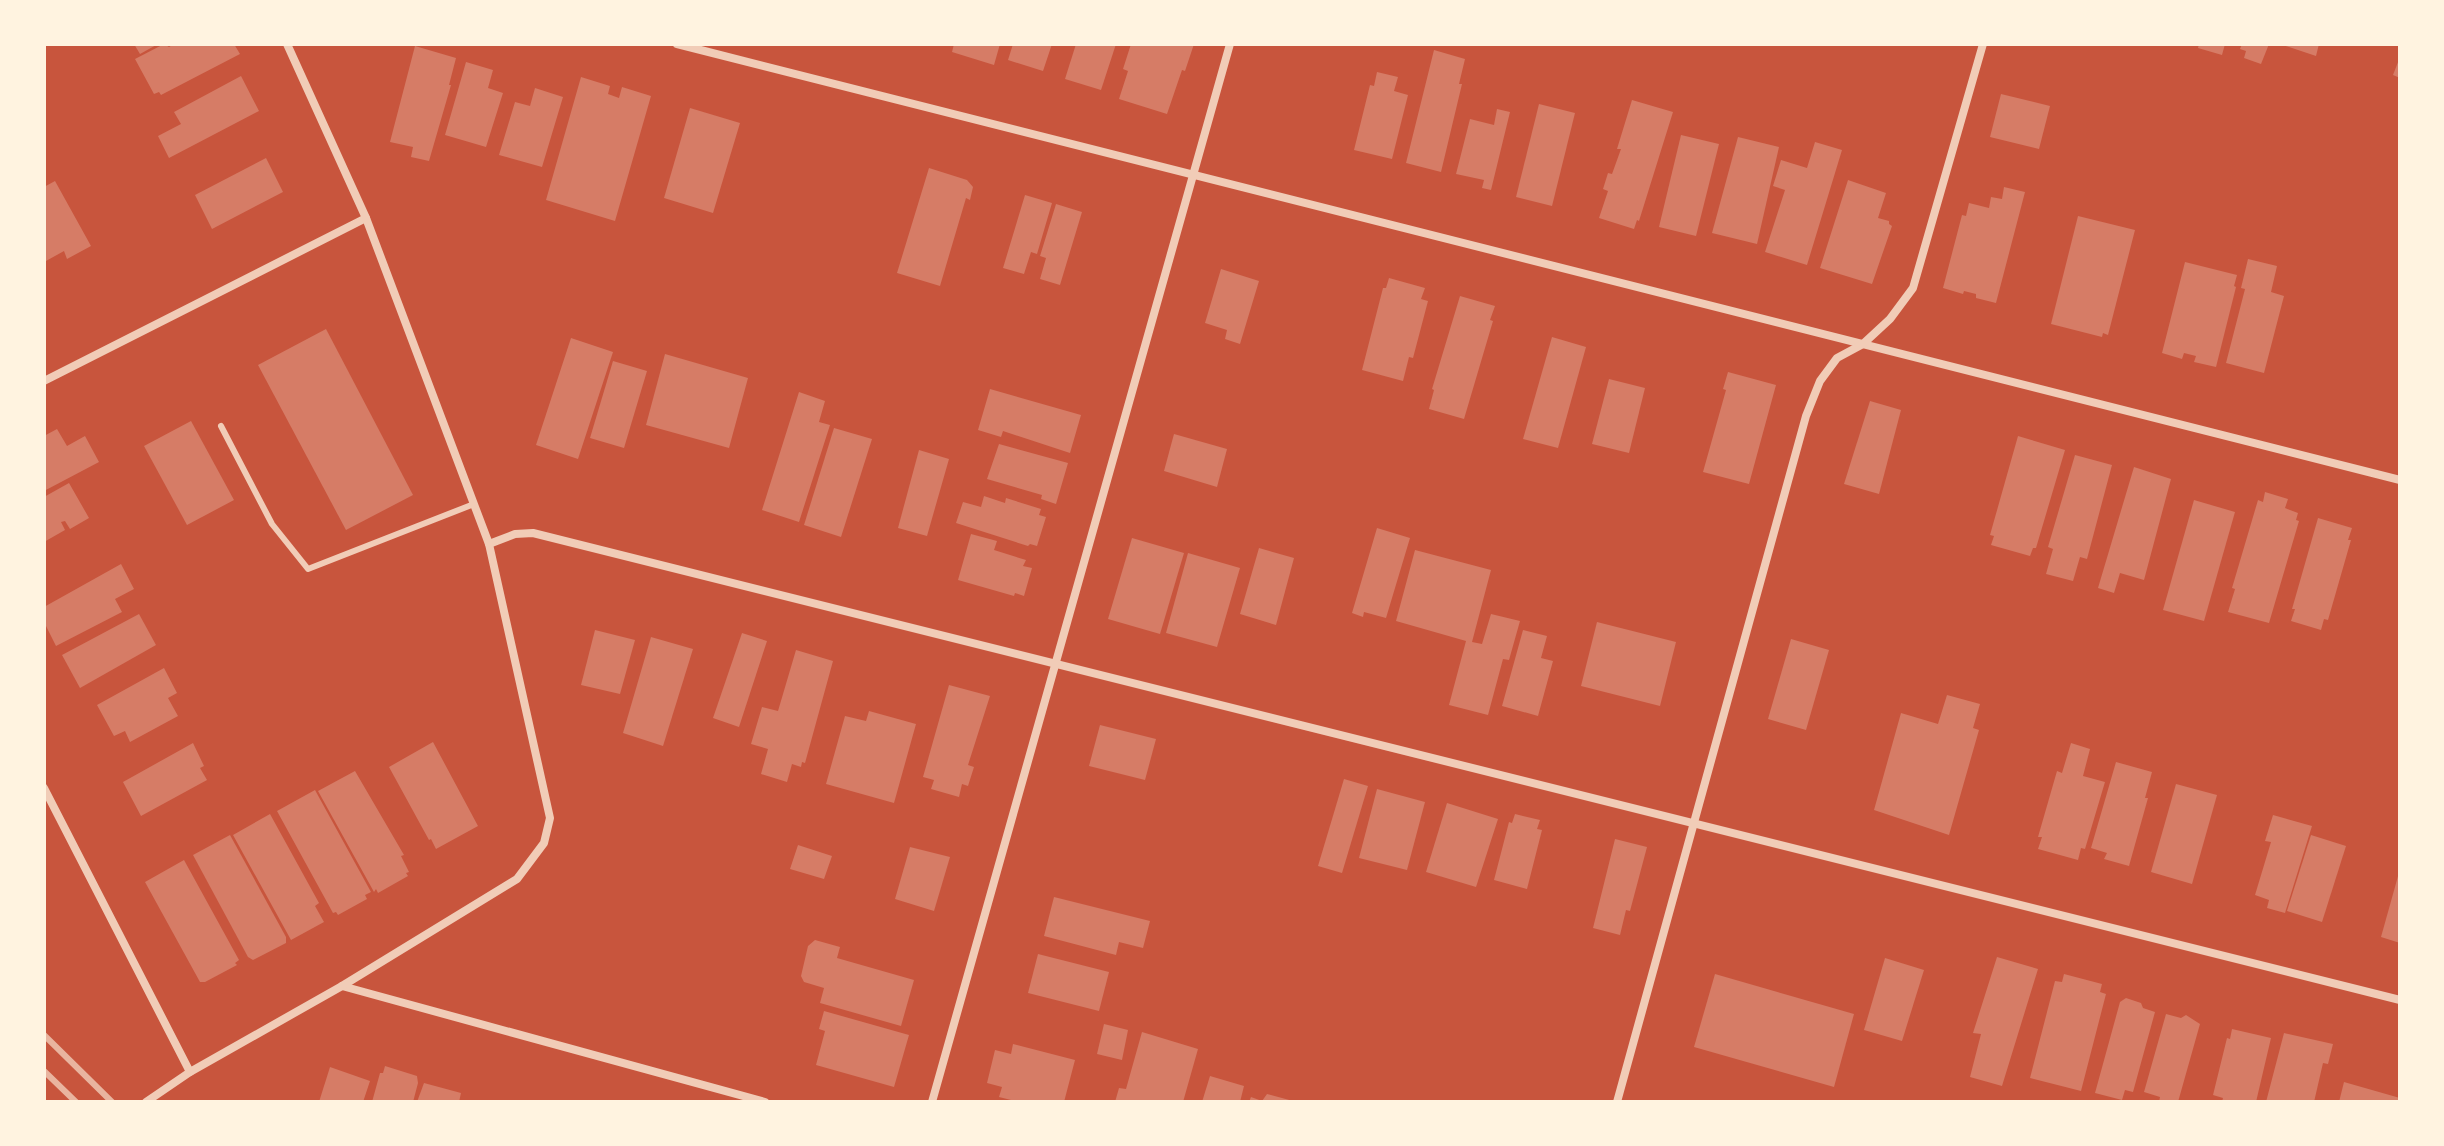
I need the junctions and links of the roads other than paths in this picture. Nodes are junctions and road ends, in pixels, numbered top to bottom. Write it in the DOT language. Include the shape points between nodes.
graph roads {
  1 [pos="287,44"];
  2 [pos="677,44"];
  3 [pos="1230,44"];
  4 [pos="1983,44"];
  5 [pos="1194,175"];
  6 [pos="366,218"];
  7 [pos="1863,344"];
  8 [pos="44,381"];
  9 [pos="221,426"];
  10 [pos="2400,480"];
  11 [pos="474,504"];
  12 [pos="489,544"];
  13 [pos="1055,663"];
  14 [pos="44,788"];
  15 [pos="1695,823"];
  16 [pos="342,986"];
  17 [pos="2400,1000"];
  18 [pos="190,1072"];
  19 [pos="146,1102"];
  20 [pos="765,1102"];
  21 [pos="932,1102"];
  22 [pos="1617,1102"];
  1 -- 6 [label="street"];
  2 -- 5 [label="street"];
  3 -- 5 [label="street"];
  4 -- 7 [label="street" via="1913,288"];
  5 -- 7 [label="street"];
  5 -- 13 [label="street"];
  6 -- 8 [label="street"];
  6 -- 11 [label="street"];
  7 -- 10 [label="street"];
  7 -- 15 [label="street" via="1837,358 1820,381 1806,416"];
  9 -- 11 [label="lane" via="272,524 308,569"];
  11 -- 12 [label="street"];
  12 -- 13 [label="street" via="533,533"];
  12 -- 16 [label="street" via="550,818 544,843 517,879"];
  13 -- 15 [label="street"];
  13 -- 21 [label="street"];
  14 -- 18 [label="street"];
  15 -- 17 [label="street"];
  15 -- 22 [label="street"];
  16 -- 18 [label="street"];
  16 -- 20 [label="street"];
  18 -- 19 [label="street"];
}
